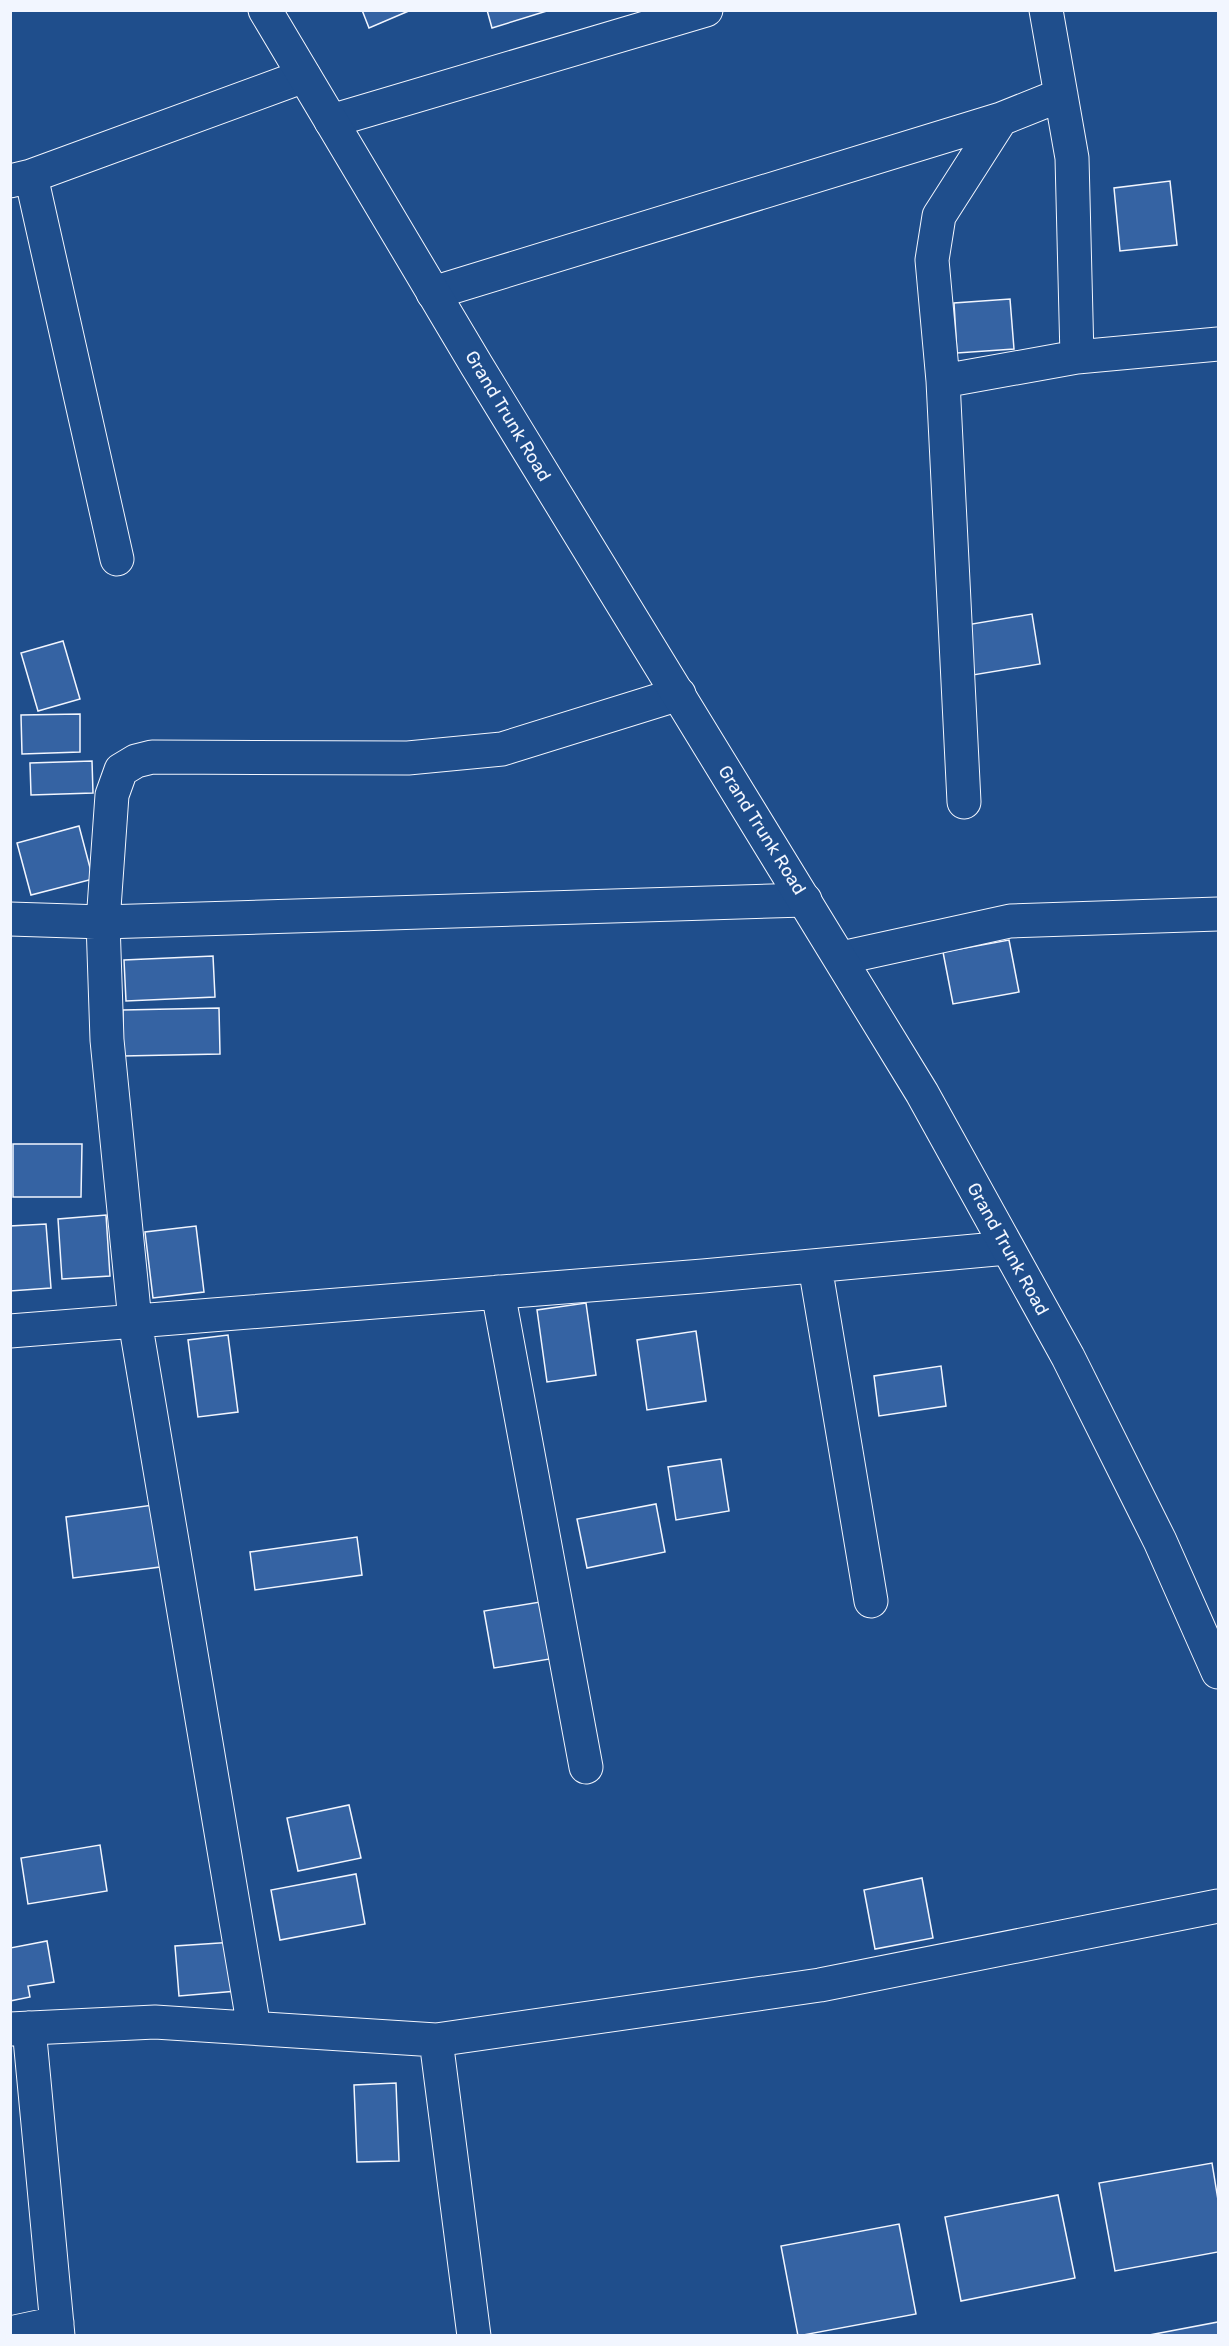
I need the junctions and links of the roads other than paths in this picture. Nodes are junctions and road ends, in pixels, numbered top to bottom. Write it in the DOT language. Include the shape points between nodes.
graph roads {
  1 [pos="265,10"];
  2 [pos="706,10"];
  3 [pos="1046,10"];
  4 [pos="304,76"];
  5 [pos="1061,95"];
  6 [pos="1001,119"];
  7 [pos="331,122"];
  8 [pos="21,178"];
  9 [pos="433,293"];
  10 [pos="1218,344"];
  11 [pos="1077,357"];
  12 [pos="944,381"];
  13 [pos="117,559"];
  14 [pos="679,694"];
  15 [pos="964,801"];
  16 [pos="806,900"];
  17 [pos="1218,914"];
  18 [pos="10,919"];
  19 [pos="103,922"];
  20 [pos="841,958"];
  21 [pos="1007,1248"];
  22 [pos="815,1266"];
  23 [pos="498,1292"];
  24 [pos="135,1321"];
  25 [pos="10,1331"];
  26 [pos="871,1601"];
  27 [pos="1218,1672"];
  28 [pos="586,1767"];
  29 [pos="1218,1906"];
  30 [pos="254,2028"];
  31 [pos="20,2029"];
  32 [pos="436,2040"];
  33 [pos="58,2329"];
  34 [pos="10,2333"];
  35 [pos="474,2336"];
  1 -- 4 [label="street, Grand Trunk Road"];
  2 -- 7 [label="street"];
  3 -- 5 [label="street"];
  4 -- 7 [label="street, Grand Trunk Road"];
  4 -- 8 [label="street"];
  5 -- 6 [label="street"];
  5 -- 11 [label="street" via="1072,158"];
  6 -- 9 [label="street"];
  6 -- 12 [label="street" via="939,216 932,260"];
  7 -- 9 [label="street, Grand Trunk Road"];
  8 -- 13 [label="street"];
  9 -- 14 [label="street, Grand Trunk Road"];
  10 -- 11 [label="street"];
  11 -- 12 [label="street"];
  12 -- 15 [label="street"];
  14 -- 16 [label="street, Grand Trunk Road"];
  14 -- 19 [label="street" via="502,749 408,758 152,757 136,761 121,770 112,795"];
  16 -- 19 [label="street"];
  16 -- 20 [label="street, Grand Trunk Road"];
  17 -- 20 [label="street" via="1010,921"];
  18 -- 19 [label="street"];
  19 -- 24 [label="street" via="107,1040"];
  20 -- 21 [label="street, Grand Trunk Road" via="922,1093"];
  21 -- 22 [label="street"];
  21 -- 27 [label="street, Grand Trunk Road" via="1068,1357 1160,1541"];
  22 -- 23 [label="street"];
  22 -- 26 [label="street"];
  23 -- 24 [label="street"];
  23 -- 28 [label="street"];
  24 -- 25 [label="street"];
  24 -- 30 [label="street"];
  29 -- 32 [label="street" via="820,1985"];
  30 -- 31 [label="street" via="155,2022"];
  30 -- 32 [label="street"];
  31 -- 33 [label="street"];
  32 -- 35 [label="street"];
  33 -- 34 [label="street"];
}
